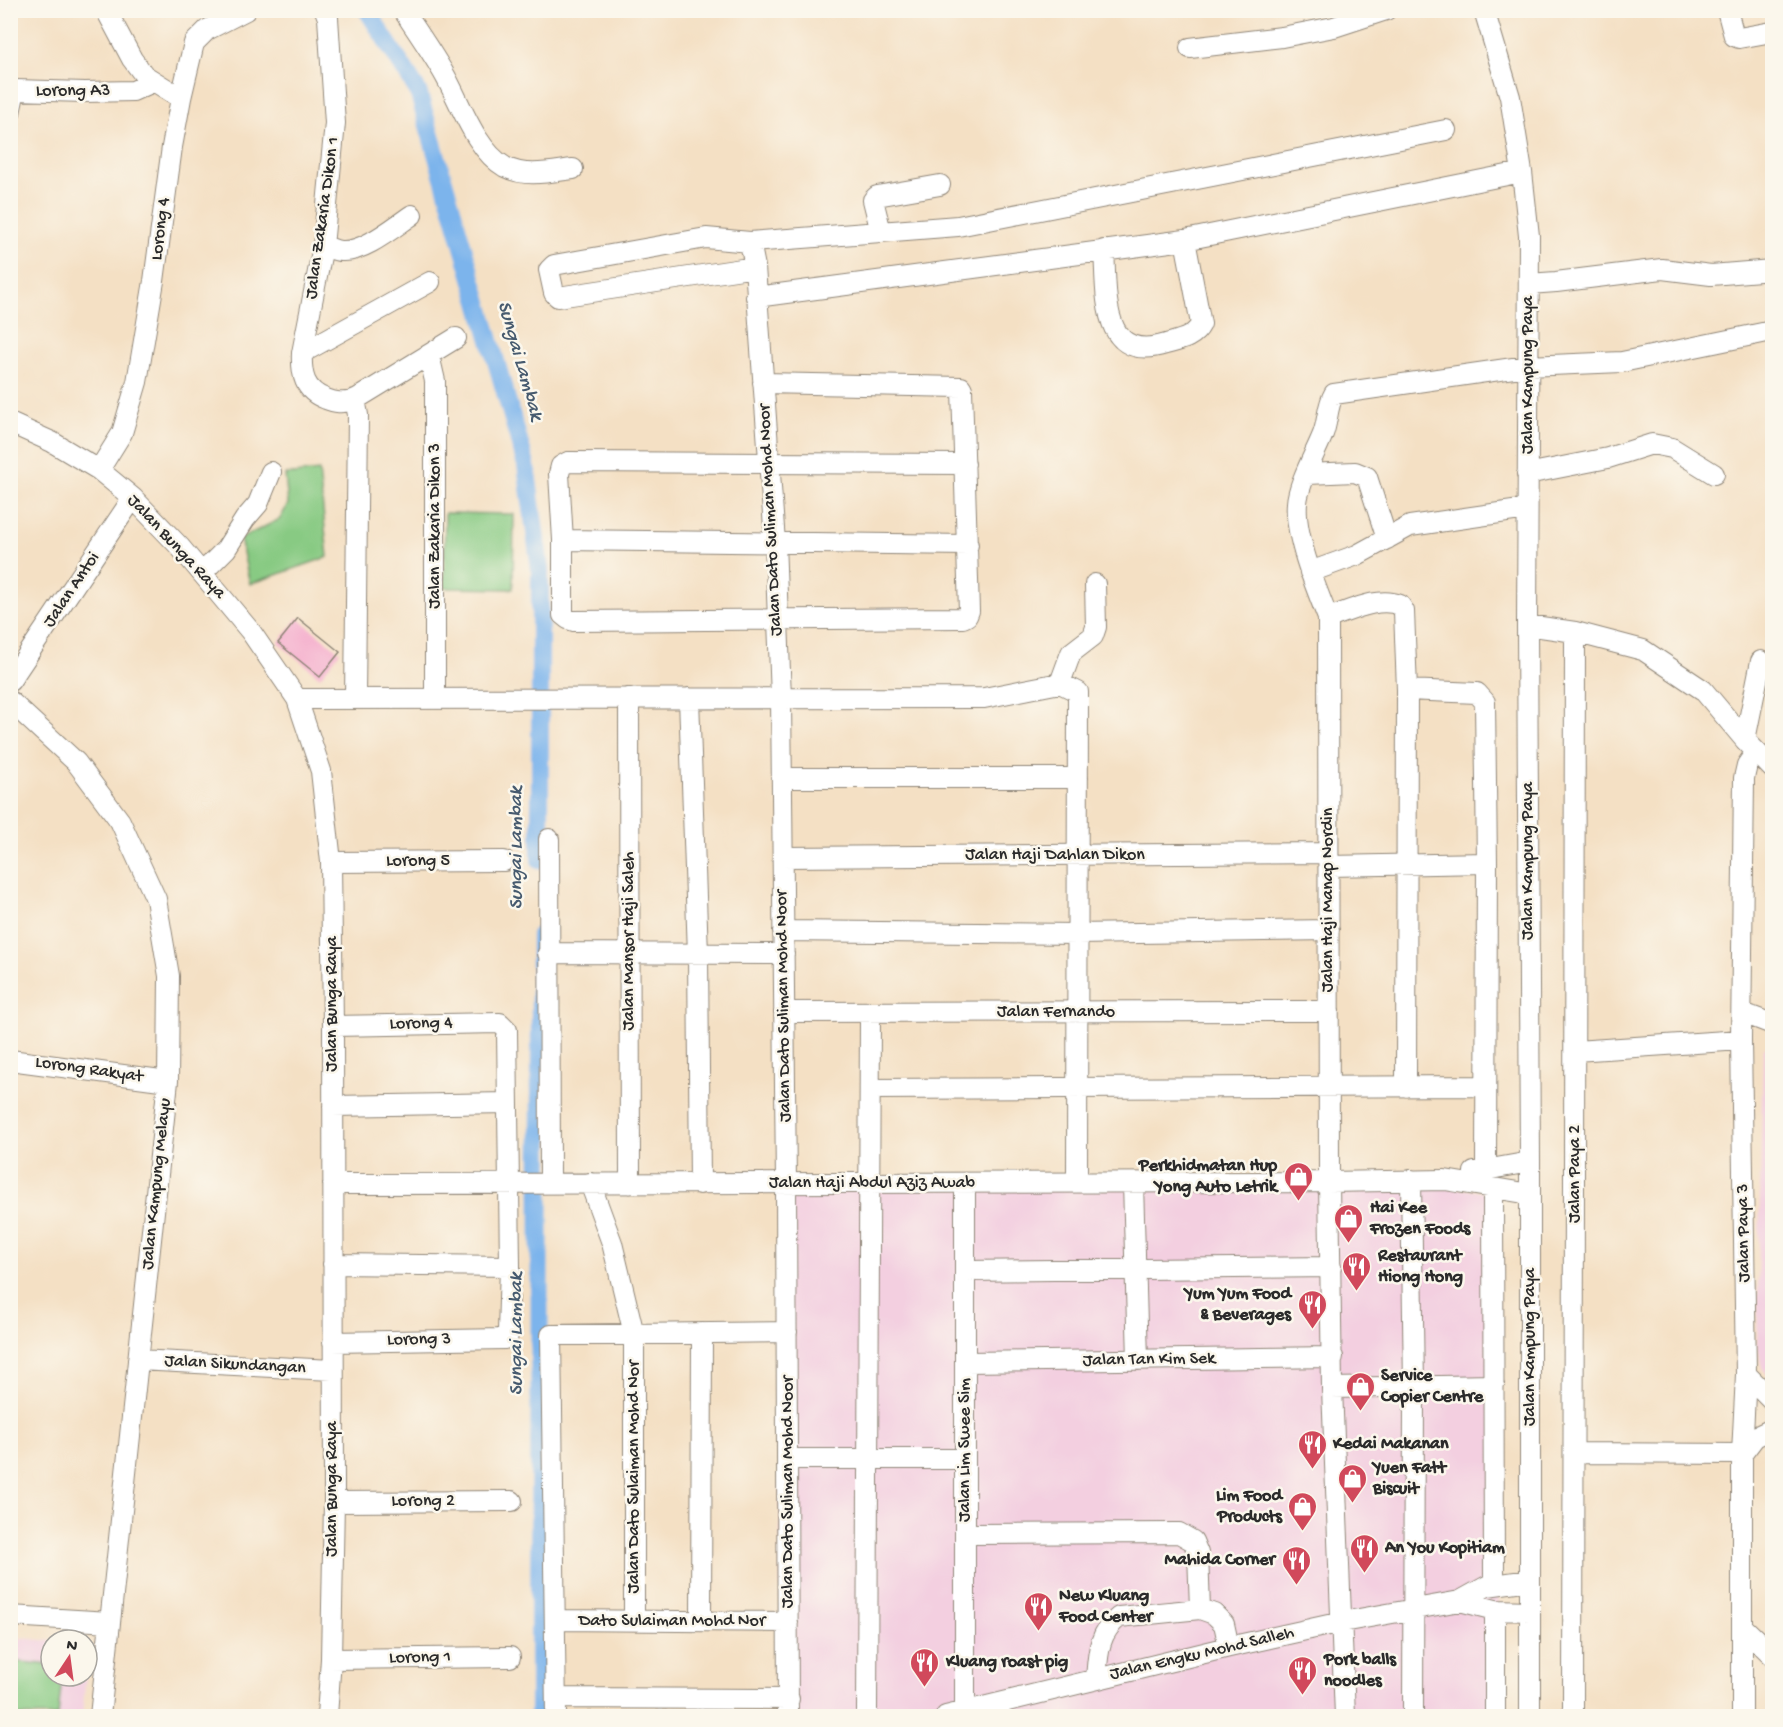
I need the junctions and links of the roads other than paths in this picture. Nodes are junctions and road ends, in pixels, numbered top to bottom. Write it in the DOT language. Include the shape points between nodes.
graph roads {
  1 [pos="106,10"];
  2 [pos="246,10"];
  3 [pos="325,10"];
  4 [pos="403,10"];
  5 [pos="1386,10"];
  6 [pos="1484,10"];
  7 [pos="1727,10"];
  8 [pos="1773,32"];
  9 [pos="1190,48"];
  10 [pos="153,82"];
  11 [pos="181,98"];
  12 [pos="10,113"];
  13 [pos="1446,130"];
  14 [pos="573,169"];
  15 [pos="1522,172"];
  16 [pos="940,185"];
  17 [pos="412,215"];
  18 [pos="881,232"];
  19 [pos="1185,240"];
  20 [pos="750,242"];
  21 [pos="323,246"];
  22 [pos="1104,250"];
  23 [pos="755,267"];
  24 [pos="1773,270"];
  25 [pos="430,282"];
  26 [pos="1529,284"];
  27 [pos="756,297"];
  28 [pos="1773,331"];
  29 [pos="456,338"];
  30 [pos="302,353"];
  31 [pos="429,355"];
  32 [pos="1527,366"];
  33 [pos="763,383"];
  34 [pos="348,402"];
  35 [pos="10,423"];
  36 [pos="769,464"];
  37 [pos="965,464"];
  38 [pos="99,470"];
  39 [pos="271,472"];
  40 [pos="1306,474"];
  41 [pos="1527,474"];
  42 [pos="1714,474"];
  43 [pos="133,498"];
  44 [pos="1527,509"];
  45 [pos="1387,539"];
  46 [pos="563,540"];
  47 [pos="775,542"];
  48 [pos="968,545"];
  49 [pos="1310,572"];
  50 [pos="202,573"];
  51 [pos="1095,584"];
  52 [pos="1328,618"];
  53 [pos="778,620"];
  54 [pos="1527,625"];
  55 [pos="1575,632"];
  56 [pos="1761,661"];
  57 [pos="10,681"];
  58 [pos="1069,688"];
  59 [pos="1407,690"];
  60 [pos="629,698"];
  61 [pos="689,698"];
  62 [pos="781,698"];
  63 [pos="297,699"];
  64 [pos="355,699"];
  65 [pos="435,699"];
  66 [pos="10,701"];
  67 [pos="1750,746"];
  68 [pos="1773,768"];
  69 [pos="782,778"];
  70 [pos="1078,778"];
  71 [pos="549,839"];
  72 [pos="1077,855"];
  73 [pos="783,857"];
  74 [pos="1328,860"];
  75 [pos="504,861"];
  76 [pos="331,862"];
  77 [pos="1487,863"];
  78 [pos="1406,864"];
  79 [pos="1329,930"];
  80 [pos="783,931"];
  81 [pos="1077,934"];
  82 [pos="548,953"];
  83 [pos="629,954"];
  84 [pos="698,954"];
  85 [pos="784,954"];
  86 [pos="1329,1011"];
  87 [pos="784,1012"];
  88 [pos="870,1012"];
  89 [pos="1077,1012"];
  90 [pos="1743,1013"];
  91 [pos="1773,1024"];
  92 [pos="333,1026"];
  93 [pos="1741,1040"];
  94 [pos="1575,1051"];
  95 [pos="10,1060"];
  96 [pos="168,1081"];
  97 [pos="1485,1086"];
  98 [pos="1329,1087"];
  99 [pos="1406,1087"];
  100 [pos="1077,1088"];
  101 [pos="870,1089"];
  102 [pos="507,1103"];
  103 [pos="333,1106"];
  104 [pos="1530,1162"];
  105 [pos="1486,1170"];
  106 [pos="1411,1180"];
  107 [pos="1445,1180"];
  108 [pos="1077,1182"];
  109 [pos="1329,1182"];
  110 [pos="870,1183"];
  111 [pos="965,1183"];
  112 [pos="1133,1183"];
  113 [pos="333,1184"];
  114 [pos="508,1184"];
  115 [pos="541,1184"];
  116 [pos="590,1184"];
  117 [pos="630,1184"];
  118 [pos="700,1184"];
  119 [pos="786,1184"];
  120 [pos="1493,1188"];
  121 [pos="1530,1194"];
  122 [pos="333,1264"];
  123 [pos="510,1266"];
  124 [pos="1330,1267"];
  125 [pos="1136,1269"];
  126 [pos="965,1271"];
  127 [pos="787,1332"];
  128 [pos="702,1333"];
  129 [pos="634,1334"];
  130 [pos="333,1342"];
  131 [pos="1333,1357"];
  132 [pos="138,1360"];
  133 [pos="1138,1360"];
  134 [pos="965,1362"];
  135 [pos="332,1370"];
  136 [pos="1746,1374"];
  137 [pos="1494,1385"];
  138 [pos="1414,1387"];
  139 [pos="1332,1388"];
  140 [pos="1773,1400"];
  141 [pos="1773,1428"];
  142 [pos="1574,1453"];
  143 [pos="1742,1454"];
  144 [pos="787,1459"];
  145 [pos="868,1459"];
  146 [pos="965,1460"];
  147 [pos="512,1501"];
  148 [pos="333,1502"];
  149 [pos="965,1534"];
  150 [pos="1530,1580"];
  151 [pos="1494,1585"];
  152 [pos="1460,1601"];
  153 [pos="1200,1609"];
  154 [pos="1413,1610"];
  155 [pos="1495,1610"];
  156 [pos="1530,1611"];
  157 [pos="10,1616"];
  158 [pos="555,1620"];
  159 [pos="634,1620"];
  160 [pos="701,1621"];
  161 [pos="110,1622"];
  162 [pos="788,1622"];
  163 [pos="1342,1622"];
  164 [pos="1744,1628"];
  165 [pos="1228,1647"];
  166 [pos="1773,1656"];
  167 [pos="510,1657"];
  168 [pos="331,1659"];
  169 [pos="1743,1674"];
  170 [pos="1096,1679"];
  171 [pos="556,1707"];
  172 [pos="788,1708"];
  173 [pos="959,1715"];
  174 [pos="1341,1715"];
  175 [pos="100,1716"];
  176 [pos="327,1716"];
  177 [pos="867,1716"];
  178 [pos="1413,1716"];
  179 [pos="1495,1716"];
  180 [pos="1530,1716"];
  181 [pos="1573,1716"];
  182 [pos="1742,1716"];
  1 -- 10 [label="street" via="132,59"];
  2 -- 11 [label="street, Lorong 4" via="207,30 194,44"];
  3 -- 21 [label="street, Jalan Zakaria Dikon 1" via="335,123"];
  4 -- 14 [label="street" via="489,153 521,173"];
  5 -- 9 [label="street" via="1334,27"];
  6 -- 15 [label="street, Jalan Kampung Paya" via="1510,97"];
  7 -- 8 [label="street" via="1734,36"];
  10 -- 11 [label="street"];
  10 -- 12 [label="street, Lorong A3" via="134,91 15,90"];
  11 -- 38 [label="street, Lorong 4" via="137,382 122,433"];
  13 -- 18 [label="street" via="958,226"];
  15 -- 19 [label="street"];
  15 -- 26 [label="street, Jalan Kampung Paya"];
  16 -- 18 [label="street" via="877,196 873,200"];
  17 -- 21 [label="street" via="359,248 342,251"];
  18 -- 20 [label="street"];
  19 -- 22 [label="street"];
  19 -- 22 [label="street" via="1201,324 1190,336 1158,347 1137,348 1116,333 1109,313"];
  20 -- 23 [label="street, Jalan Dato Suliman Mohd Noor"];
  20 -- 23 [label="street" via="706,238 554,265 549,270 558,297"];
  21 -- 30 [label="street, Jalan Zakaria Dikon 1"];
  22 -- 27 [label="street"];
  23 -- 27 [label="street, Jalan Dato Suliman Mohd Noor"];
  24 -- 26 [label="street" via="1711,275 1662,269"];
  25 -- 30 [label="street"];
  26 -- 32 [label="street, Jalan Kampung Paya"];
  27 -- 33 [label="street, Jalan Dato Suliman Mohd Noor"];
  28 -- 32 [label="street" via="1622,362"];
  29 -- 31 [label="street"];
  30 -- 34 [label="street, Jalan Zakaria Dikon 1" via="301,369 306,384 316,395"];
  31 -- 34 [label="street"];
  31 -- 65 [label="street, Jalan Zakaria Dikon 3" via="435,381"];
  32 -- 40 [label="street" via="1334,394"];
  32 -- 41 [label="street, Jalan Kampung Paya"];
  33 -- 36 [label="street, Jalan Dato Suliman Mohd Noor"];
  33 -- 37 [label="street" via="959,386"];
  34 -- 64 [label="street" via="358,415"];
  35 -- 38 [label="street, Jalan Bunga Raya"];
  36 -- 37 [label="street"];
  36 -- 46 [label="street" via="568,462 561,466 559,474"];
  36 -- 47 [label="street, Jalan Dato Suliman Mohd Noor"];
  37 -- 48 [label="street"];
  38 -- 43 [label="street, Jalan Bunga Raya"];
  39 -- 50 [label="street" via="258,504 226,549"];
  40 -- 45 [label="street" via="1355,472 1367,477"];
  40 -- 49 [label="street" via="1296,504"];
  41 -- 42 [label="street" via="1608,458 1652,444 1672,448"];
  41 -- 44 [label="street, Jalan Kampung Paya"];
  43 -- 50 [label="street, Jalan Bunga Raya"];
  43 -- 57 [label="street, Jalan Antoi"];
  44 -- 45 [label="street" via="1410,526"];
  44 -- 54 [label="street, Jalan Kampung Paya"];
  45 -- 49 [label="street"];
  46 -- 47 [label="street"];
  46 -- 53 [label="street" via="563,615 568,620"];
  47 -- 48 [label="street"];
  47 -- 53 [label="street, Jalan Dato Suliman Mohd Noor"];
  48 -- 53 [label="street" via="969,611 963,618"];
  49 -- 52 [label="street"];
  50 -- 63 [label="street, Jalan Bunga Raya" via="251,632"];
  51 -- 58 [label="street" via="1096,627 1093,636 1071,653"];
  52 -- 59 [label="street" via="1380,602 1400,604 1404,611"];
  52 -- 74 [label="street, Jalan Haji Manap Nordin"];
  53 -- 62 [label="street, Jalan Dato Suliman Mohd Noor"];
  54 -- 55 [label="street"];
  54 -- 104 [label="street, Jalan Kampung Paya"];
  55 -- 67 [label="street" via="1643,650 1703,690"];
  55 -- 94 [label="street, Jalan Paya 2"];
  56 -- 67 [label="street, Jalan Paya 3"];
  58 -- 62 [label="street" via="984,698"];
  58 -- 70 [label="street"];
  59 -- 77 [label="street" via="1477,693 1485,702"];
  59 -- 78 [label="street"];
  60 -- 61 [label="street"];
  60 -- 65 [label="street"];
  60 -- 83 [label="street, Jalan Mansor Haji Saleh"];
  61 -- 62 [label="street"];
  61 -- 84 [label="street"];
  62 -- 69 [label="street, Jalan Dato Suliman Mohd Noor"];
  63 -- 64 [label="street"];
  63 -- 76 [label="street, Jalan Bunga Raya" via="321,771"];
  64 -- 65 [label="street"];
  66 -- 96 [label="street, Jalan Kampung Melayu" via="76,762 120,821 156,899 169,976"];
  67 -- 68 [label="street"];
  67 -- 90 [label="street, Jalan Paya 3" via="1744,778"];
  69 -- 70 [label="street"];
  69 -- 73 [label="street, Jalan Dato Suliman Mohd Noor"];
  70 -- 72 [label="street"];
  71 -- 82 [label="street"];
  72 -- 73 [label="street, Jalan Haji Dahlan Dikon"];
  72 -- 74 [label="street, Jalan Haji Dahlan Dikon"];
  72 -- 81 [label="street"];
  73 -- 80 [label="street, Jalan Dato Suliman Mohd Noor"];
  74 -- 78 [label="street, Jalan Haji Dahlan Dikon"];
  74 -- 79 [label="street, Jalan Haji Manap Nordin"];
  75 -- 76 [label="street, Lorong 5"];
  76 -- 92 [label="street, Jalan Bunga Raya"];
  77 -- 78 [label="street, Jalan Haji Dahlan Dikon"];
  77 -- 97 [label="street"];
  78 -- 99 [label="street"];
  79 -- 81 [label="street"];
  79 -- 86 [label="street, Jalan Haji Manap Nordin"];
  80 -- 81 [label="street"];
  80 -- 85 [label="street, Jalan Dato Suliman Mohd Noor"];
  81 -- 89 [label="street"];
  82 -- 83 [label="street"];
  82 -- 115 [label="street"];
  83 -- 84 [label="street"];
  83 -- 117 [label="street, Jalan Mansor Haji Saleh"];
  84 -- 85 [label="street"];
  84 -- 118 [label="street"];
  85 -- 87 [label="street, Jalan Dato Suliman Mohd Noor"];
  86 -- 89 [label="street, Jalan Fernando"];
  86 -- 98 [label="street, Jalan Haji Manap Nordin"];
  87 -- 88 [label="street, Jalan Fernando"];
  87 -- 119 [label="street, Jalan Dato Suliman Mohd Noor"];
  88 -- 89 [label="street, Jalan Fernando"];
  88 -- 101 [label="street"];
  89 -- 100 [label="street"];
  90 -- 91 [label="street"];
  90 -- 93 [label="street, Jalan Paya 3"];
  92 -- 102 [label="street, Lorong 4" via="500,1023 507,1030"];
  92 -- 103 [label="street, Jalan Bunga Raya"];
  93 -- 94 [label="street"];
  93 -- 136 [label="street, Jalan Paya 3"];
  94 -- 142 [label="street, Jalan Paya 2"];
  95 -- 96 [label="street, Lorong Rakyat"];
  96 -- 132 [label="street, Jalan Kampung Melayu"];
  97 -- 99 [label="street"];
  97 -- 105 [label="street"];
  98 -- 99 [label="street"];
  98 -- 100 [label="street"];
  98 -- 109 [label="street, Jalan Haji Manap Nordin"];
  100 -- 101 [label="street"];
  100 -- 108 [label="street"];
  101 -- 110 [label="street"];
  102 -- 103 [label="street"];
  102 -- 114 [label="street"];
  103 -- 113 [label="street, Jalan Bunga Raya"];
  104 -- 105 [label="street"];
  104 -- 121 [label="street, Jalan Kampung Paya"];
  105 -- 107 [label="street"];
  106 -- 107 [label="street, Jalan Haji Abdul Aziz Awab"];
  106 -- 109 [label="street, Jalan Haji Abdul Aziz Awab"];
  106 -- 138 [label="street"];
  107 -- 120 [label="street"];
  108 -- 111 [label="street, Jalan Haji Abdul Aziz Awab"];
  108 -- 112 [label="street, Jalan Haji Abdul Aziz Awab"];
  109 -- 112 [label="street, Jalan Haji Abdul Aziz Awab"];
  109 -- 124 [label="street, Jalan Haji Manap Nordin"];
  110 -- 111 [label="street, Jalan Haji Abdul Aziz Awab"];
  110 -- 119 [label="street, Jalan Haji Abdul Aziz Awab"];
  110 -- 145 [label="street"];
  111 -- 126 [label="street, Jalan Lim Swee Sim"];
  112 -- 125 [label="street"];
  113 -- 114 [label="street, Jalan Haji Abdul Aziz Awab"];
  113 -- 122 [label="street, Jalan Bunga Raya"];
  114 -- 115 [label="street, Jalan Haji Abdul Aziz Awab"];
  114 -- 123 [label="street"];
  115 -- 116 [label="street, Jalan Haji Abdul Aziz Awab"];
  116 -- 117 [label="street, Jalan Haji Abdul Aziz Awab"];
  116 -- 129 [label="street, Jalan Dato Sulaiman Mohd Nor" via="612,1243"];
  117 -- 118 [label="street, Jalan Haji Abdul Aziz Awab"];
  118 -- 119 [label="street, Jalan Haji Abdul Aziz Awab"];
  119 -- 127 [label="street, Jalan Dato Suliman Mohd Noor"];
  120 -- 121 [label="street"];
  120 -- 137 [label="street"];
  121 -- 150 [label="street, Jalan Kampung Paya"];
  122 -- 123 [label="street"];
  122 -- 130 [label="street, Jalan Bunga Raya"];
  123 -- 130 [label="street, Lorong 3" via="505,1339"];
  124 -- 125 [label="street"];
  124 -- 131 [label="street, Jalan Haji Manap Nordin"];
  125 -- 126 [label="street"];
  125 -- 133 [label="street"];
  126 -- 134 [label="street, Jalan Lim Swee Sim"];
  127 -- 128 [label="street"];
  127 -- 144 [label="street, Jalan Dato Suliman Mohd Noor"];
  128 -- 129 [label="street"];
  128 -- 160 [label="street"];
  129 -- 158 [label="street" via="550,1335"];
  129 -- 159 [label="street, Jalan Dato Sulaiman Mohd Nor"];
  130 -- 135 [label="street, Jalan Bunga Raya"];
  131 -- 133 [label="street, Jalan Tan Kim Sek"];
  131 -- 139 [label="street, Jalan Haji Manap Nordin"];
  132 -- 135 [label="street, Jalan Sikundangan"];
  132 -- 161 [label="street, Jalan Kampung Melayu"];
  133 -- 134 [label="street, Jalan Tan Kim Sek"];
  134 -- 146 [label="street, Jalan Lim Swee Sim"];
  135 -- 148 [label="street, Jalan Bunga Raya"];
  136 -- 140 [label="street"];
  136 -- 143 [label="street, Jalan Paya 3"];
  137 -- 138 [label="street"];
  137 -- 151 [label="street"];
  138 -- 139 [label="street"];
  138 -- 154 [label="street"];
  139 -- 163 [label="street, Jalan Haji Manap Nordin"];
  141 -- 143 [label="street" via="1755,1437"];
  142 -- 143 [label="street"];
  142 -- 181 [label="street, Jalan Paya 2"];
  143 -- 164 [label="street, Jalan Paya 3"];
  144 -- 145 [label="street"];
  144 -- 162 [label="street, Jalan Dato Suliman Mohd Noor"];
  145 -- 146 [label="street"];
  145 -- 177 [label="street"];
  146 -- 149 [label="street, Jalan Lim Swee Sim"];
  147 -- 148 [label="street, Lorong 2"];
  148 -- 168 [label="street, Jalan Bunga Raya"];
  149 -- 153 [label="street" via="1179,1533 1193,1541 1198,1553"];
  149 -- 173 [label="street, Jalan Lim Swee Sim"];
  150 -- 151 [label="street, Jalan Engku Mohd Salleh"];
  150 -- 156 [label="street, Jalan Kampung Paya"];
  151 -- 152 [label="street, Jalan Engku Mohd Salleh"];
  152 -- 154 [label="street, Jalan Engku Mohd Salleh"];
  152 -- 155 [label="street, Jalan Engku Mohd Salleh"];
  153 -- 165 [label="street" via="1214,1614 1224,1624"];
  153 -- 170 [label="street" via="1119,1617 1103,1635"];
  154 -- 163 [label="street, Jalan Engku Mohd Salleh"];
  154 -- 178 [label="street"];
  155 -- 156 [label="street, Jalan Engku Mohd Salleh"];
  155 -- 179 [label="street"];
  156 -- 180 [label="street, Jalan Kampung Paya"];
  157 -- 161 [label="street"];
  158 -- 159 [label="street, Dato Sulaiman Mohd Nor"];
  158 -- 171 [label="street"];
  159 -- 160 [label="street, Dato Sulaiman Mohd Nor"];
  160 -- 162 [label="street, Dato Sulaiman Mohd Nor"];
  161 -- 175 [label="street, Jalan Kampung Melayu"];
  162 -- 172 [label="street, Jalan Dato Suliman Mohd Noor"];
  163 -- 165 [label="street, Jalan Engku Mohd Salleh"];
  163 -- 174 [label="street, Jalan Haji Manap Nordin"];
  164 -- 166 [label="street"];
  164 -- 169 [label="street, Jalan Paya 3"];
  165 -- 170 [label="street, Jalan Engku Mohd Salleh"];
  166 -- 169 [label="street"];
  167 -- 168 [label="street, Lorong 1"];
  168 -- 176 [label="street, Jalan Bunga Raya"];
  169 -- 182 [label="street, Jalan Paya 3"];
  170 -- 173 [label="street, Jalan Engku Mohd Salleh"];
  171 -- 172 [label="street"];
}
